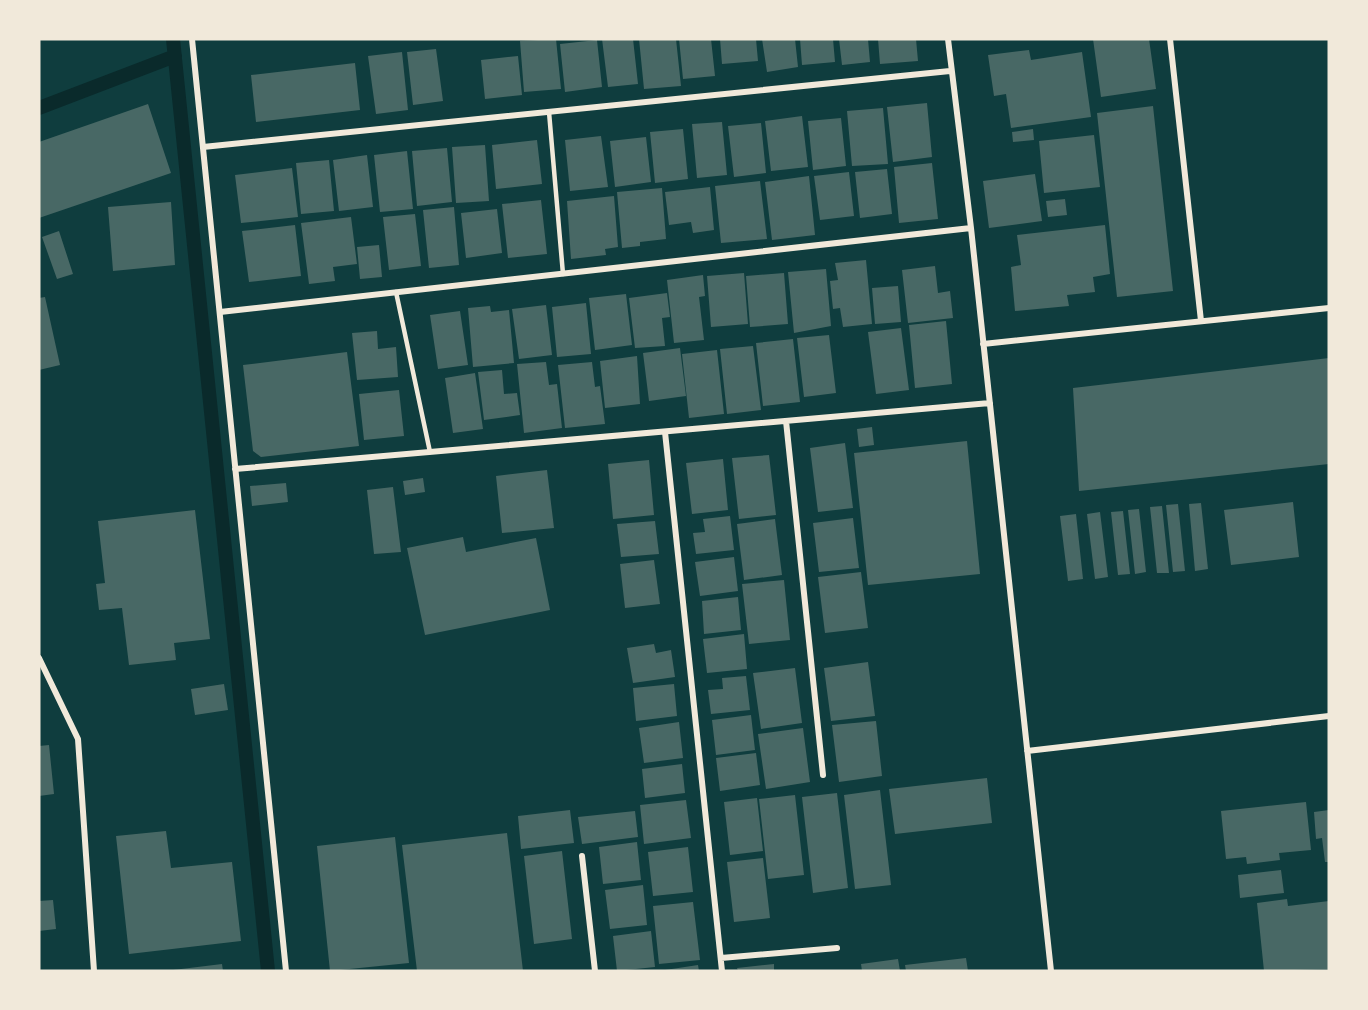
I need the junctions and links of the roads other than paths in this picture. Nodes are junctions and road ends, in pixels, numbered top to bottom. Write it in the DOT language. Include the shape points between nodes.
graph roads {
  1 [pos="192,39"];
  2 [pos="948,39"];
  3 [pos="1170,39"];
  4 [pos="950,71"];
  5 [pos="549,112"];
  6 [pos="203,147"];
  7 [pos="971,228"];
  8 [pos="563,274"];
  9 [pos="396,292"];
  10 [pos="1329,308"];
  11 [pos="220,312"];
  12 [pos="1201,321"];
  13 [pos="983,344"];
  14 [pos="990,403"];
  15 [pos="786,420"];
  16 [pos="665,432"];
  17 [pos="430,452"];
  18 [pos="235,469"];
  19 [pos="39,658"];
  20 [pos="1329,716"];
  21 [pos="1027,751"];
  22 [pos="823,775"];
  23 [pos="582,856"];
  24 [pos="837,948"];
  25 [pos="721,958"];
  26 [pos="94,971"];
  27 [pos="286,971"];
  28 [pos="595,971"];
  29 [pos="722,971"];
  30 [pos="1051,971"];
  1 -- 6 [label="street"];
  2 -- 4 [label="street"];
  3 -- 12 [label="street"];
  4 -- 5 [label="street"];
  4 -- 7 [label="street"];
  5 -- 6 [label="street"];
  5 -- 8 [label="lane"];
  6 -- 11 [label="street"];
  7 -- 8 [label="street"];
  7 -- 13 [label="street"];
  8 -- 9 [label="street"];
  9 -- 11 [label="street"];
  9 -- 17 [label="lane"];
  10 -- 12 [label="street"];
  11 -- 18 [label="street"];
  12 -- 13 [label="street"];
  13 -- 14 [label="street"];
  14 -- 15 [label="street"];
  14 -- 21 [label="street"];
  15 -- 16 [label="street"];
  15 -- 22 [label="street"];
  16 -- 17 [label="street"];
  16 -- 25 [label="street"];
  17 -- 18 [label="street"];
  18 -- 27 [label="street"];
  19 -- 26 [label="street" via="78,739"];
  20 -- 21 [label="street"];
  21 -- 30 [label="street"];
  23 -- 28 [label="street"];
  24 -- 25 [label="street"];
  25 -- 29 [label="street"];
}
